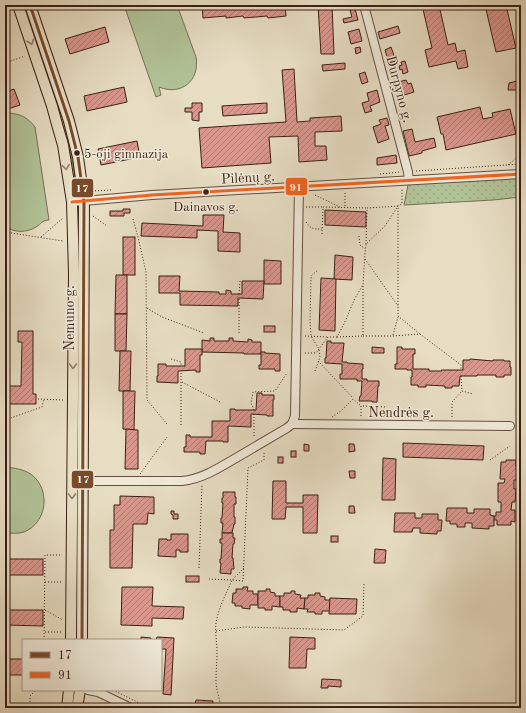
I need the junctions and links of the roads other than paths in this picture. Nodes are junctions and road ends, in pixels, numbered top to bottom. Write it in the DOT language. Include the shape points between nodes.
graph roads {
  1 [pos="18,5"];
  2 [pos="30,5"];
  3 [pos="364,5"];
  4 [pos="521,174"];
  5 [pos="409,180"];
  6 [pos="299,187"];
  7 [pos="72,202"];
  8 [pos="84,202"];
  9 [pos="292,424"];
  10 [pos="510,426"];
  11 [pos="83,481"];
  12 [pos="71,639"];
  13 [pos="82,639"];
  14 [pos="70,691"];
  15 [pos="80,691"];
  16 [pos="93,691"];
  17 [pos="67,708"];
  18 [pos="77,708"];
  19 [pos="131,708"];
  1 -- 7 [label="main road, Nemuno g., one-way" via="63,145"];
  2 -- 8 [label="main road, Nemuno g." via="69,121 78,157"];
  3 -- 5 [label="street, Durpyno g."];
  4 -- 5 [label="street, Pilėnų g."];
  5 -- 6 [label="street, Pilėnų g."];
  6 -- 8 [label="street, Pilėnų g." via="152,195"];
  6 -- 9 [label="street" via="295,416"];
  7 -- 8 [label="street, Pilėnų g."];
  7 -- 12 [label="main road, Nemuno g., one-way" via="74,281"];
  8 -- 11 [label="main road, Nemuno g."];
  9 -- 10 [label="street, Nendrės g."];
  9 -- 11 [label="street" via="217,469 191,480"];
  11 -- 13 [label="main road, Nemuno g."];
  14 -- 17 [label="main road"];
  15 -- 18 [label="main road"];
  16 -- 19 [label="street"];
}
